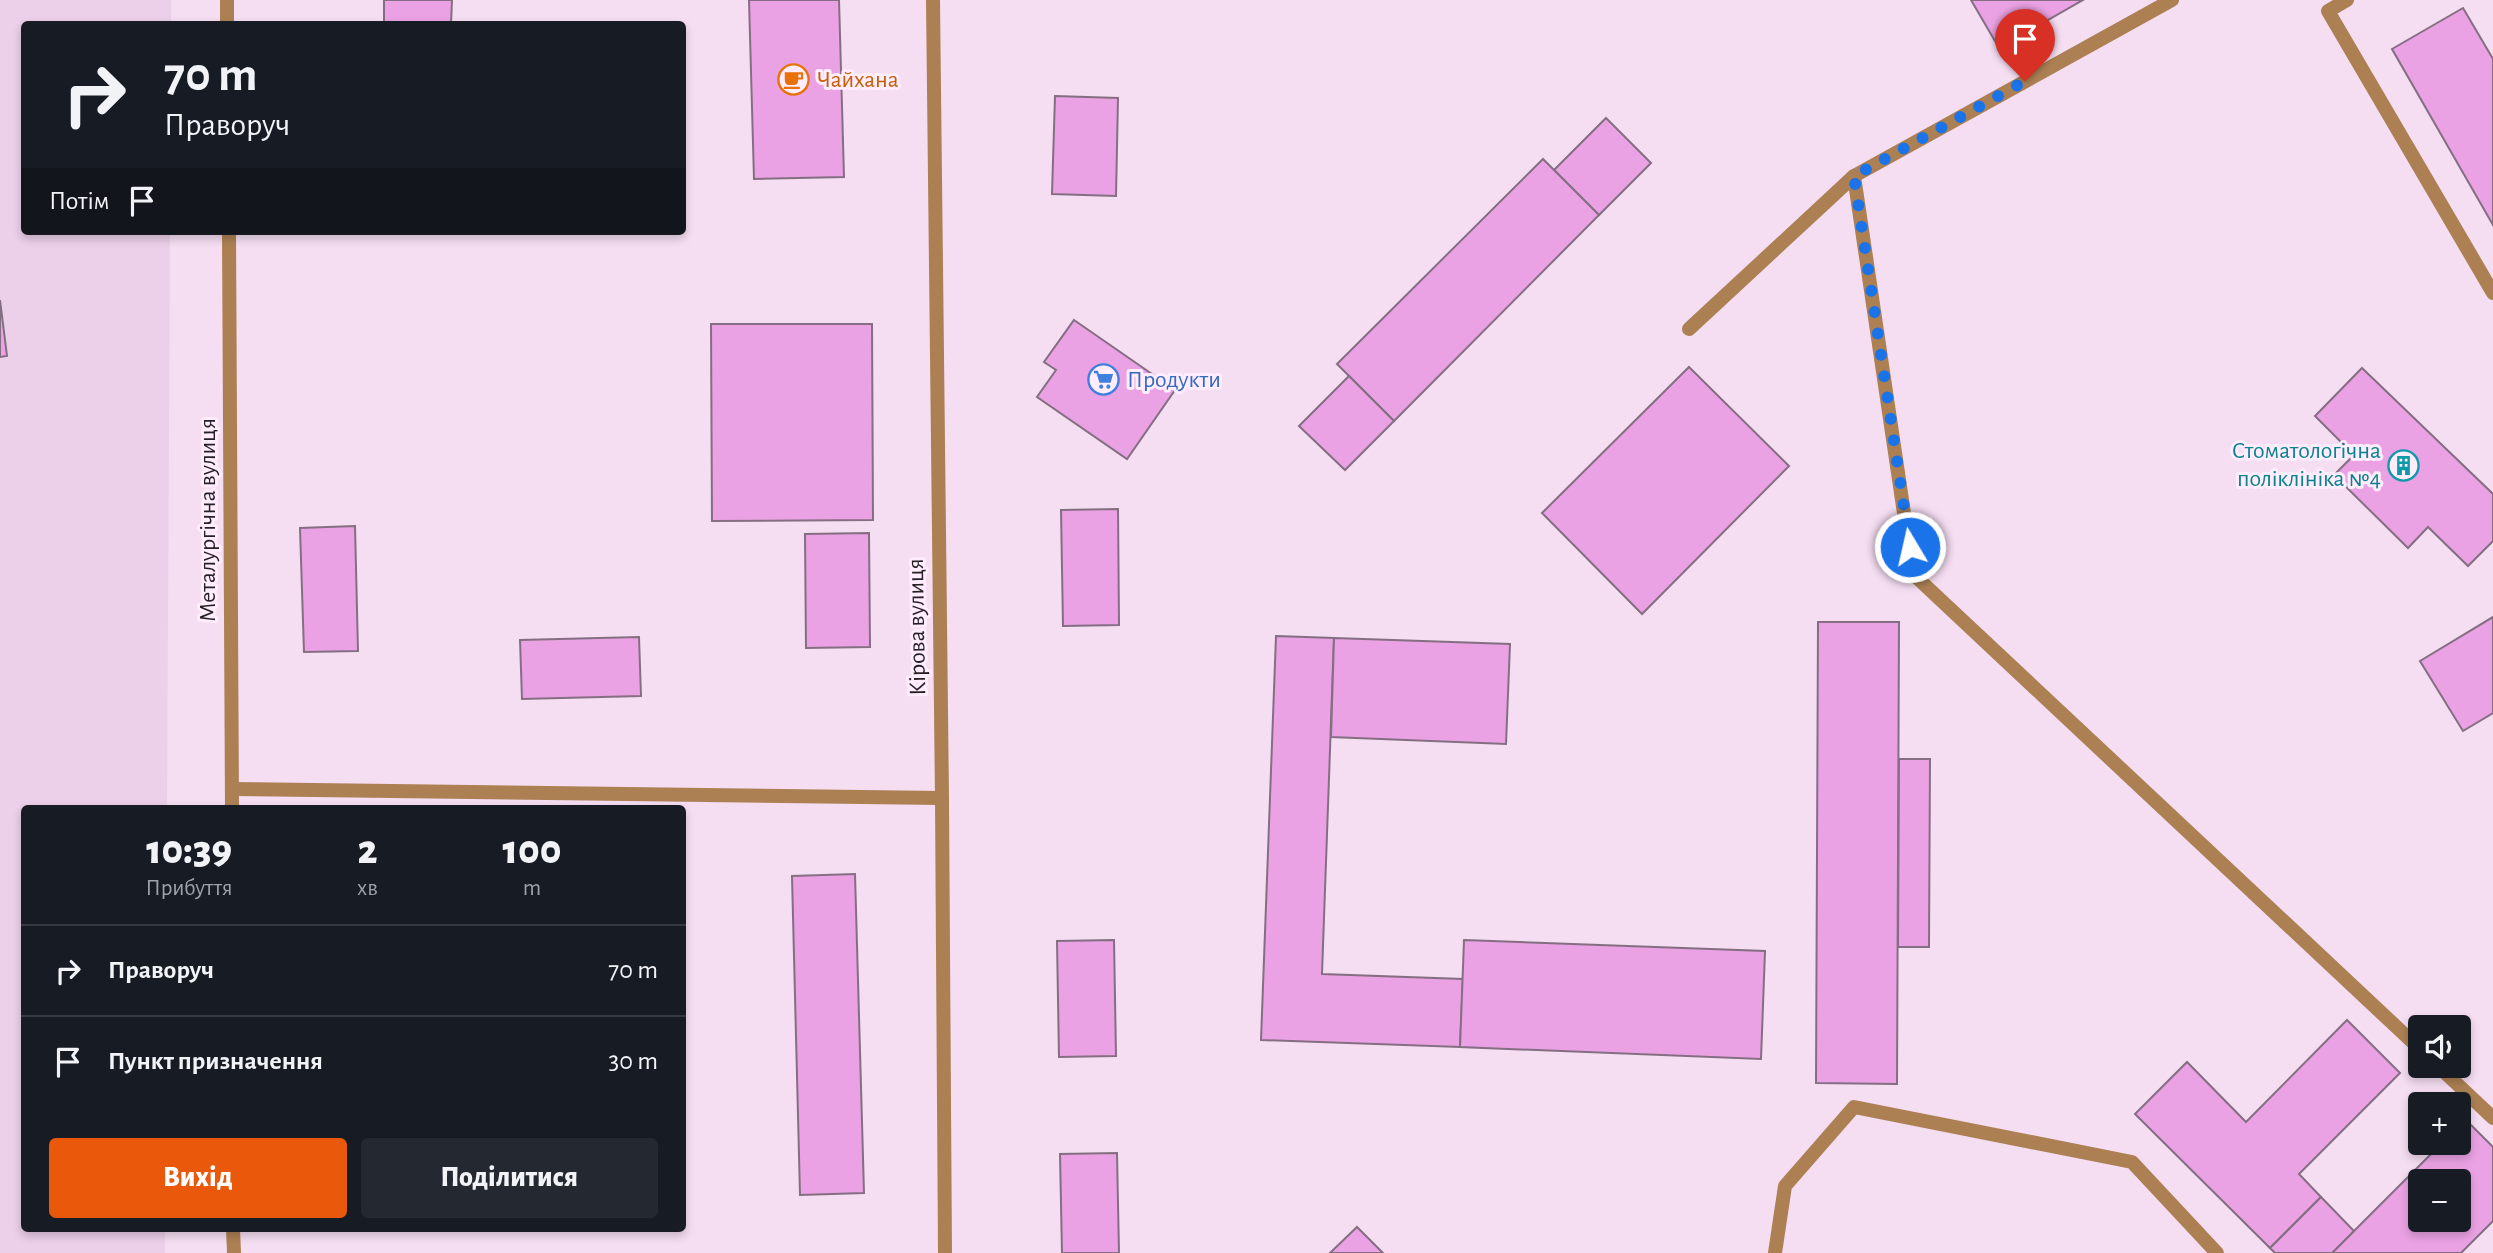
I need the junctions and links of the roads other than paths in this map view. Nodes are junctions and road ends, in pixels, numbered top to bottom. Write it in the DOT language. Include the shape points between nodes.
graph roads {
  1 [pos="227,0"];
  2 [pos="933,0"];
  3 [pos="2172,0"];
  4 [pos="2347,0"];
  5 [pos="2325,6"];
  6 [pos="227,21"];
  7 [pos="1854,176"];
  8 [pos="229,235"];
  9 [pos="2493,293"];
  10 [pos="1689,329"];
  11 [pos="232,789"];
  12 [pos="942,798"];
  13 [pos="232,805"];
  14 [pos="2408,1038"];
  15 [pos="2451,1078"];
  16 [pos="2493,1118"];
  17 [pos="233,1232"];
  18 [pos="234,1253"];
  19 [pos="945,1253"];
  20 [pos="1775,1253"];
  21 [pos="2217,1253"];
  1 -- 6 [label="street"];
  2 -- 12 [label="street, Кірова вулиця"];
  3 -- 7 [label="street"];
  4 -- 5 [label="street"];
  5 -- 9 [label="street"];
  7 -- 10 [label="street"];
  7 -- 14 [label="street" via="1913,574"];
  8 -- 11 [label="street, Металургічна вулиця"];
  11 -- 12 [label="street"];
  11 -- 13 [label="street, Металургічна вулиця"];
  12 -- 19 [label="street, Кірова вулиця"];
  15 -- 16 [label="street"];
  17 -- 18 [label="street"];
  20 -- 21 [label="street" via="1784,1186 1854,1107 2132,1162"];
}
